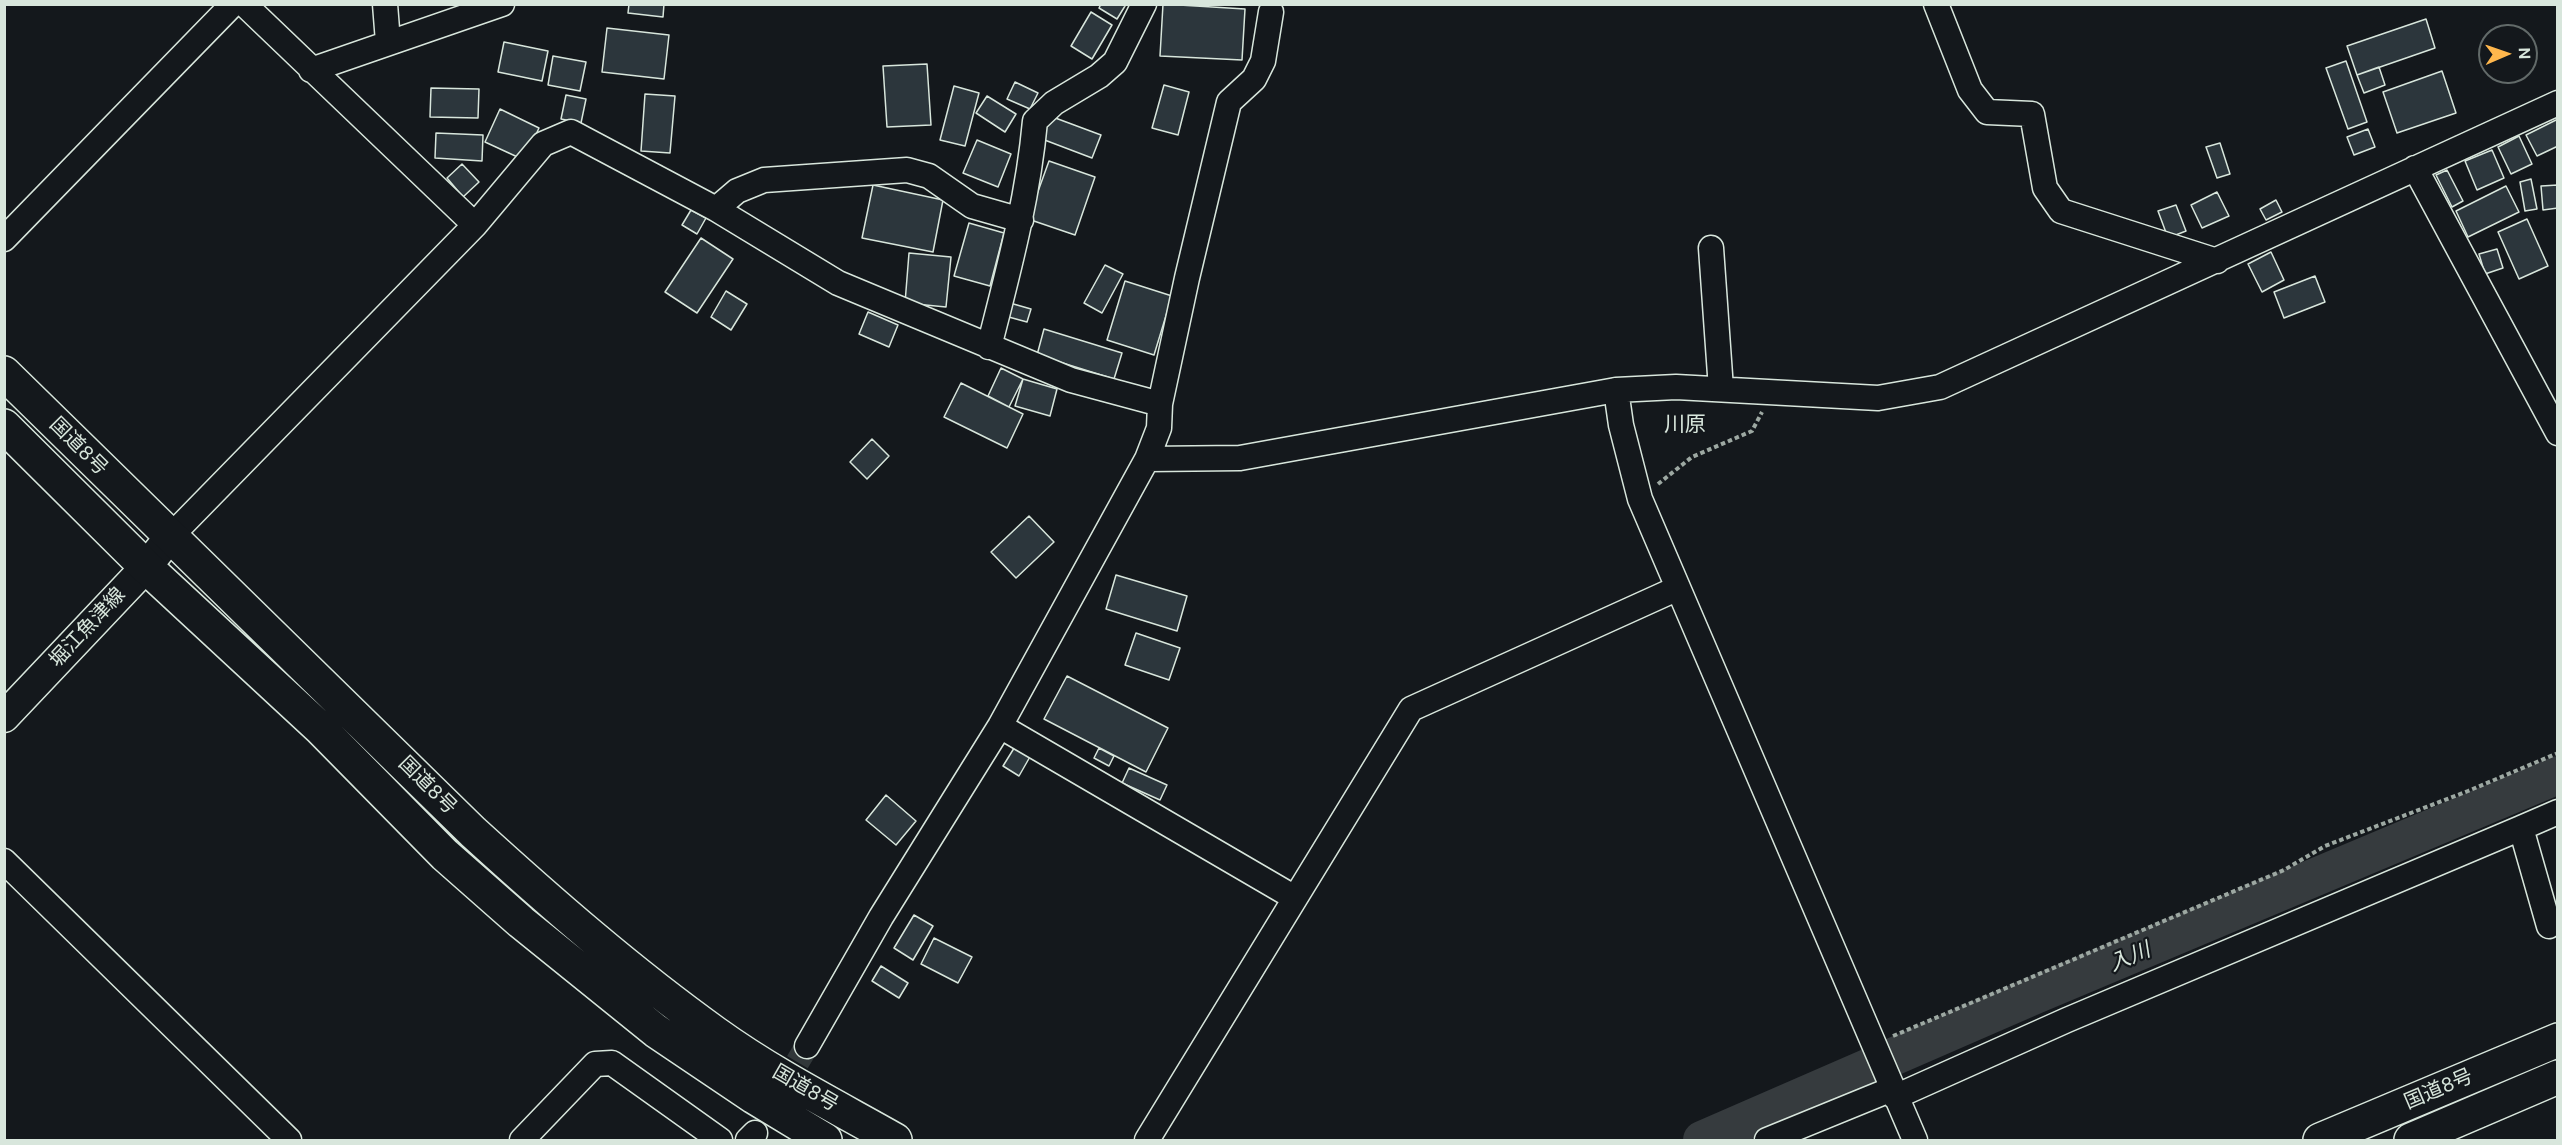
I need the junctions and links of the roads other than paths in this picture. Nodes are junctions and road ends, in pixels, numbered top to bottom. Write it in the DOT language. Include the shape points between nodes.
graph roads {
  1 [pos="233,4"];
  2 [pos="244,4"];
  3 [pos="385,4"];
  4 [pos="502,4"];
  5 [pos="1144,4"];
  6 [pos="1936,4"];
  7 [pos="1271,7"];
  8 [pos="388,42"];
  9 [pos="311,70"];
  10 [pos="2558,103"];
  11 [pos="2415,168"];
  12 [pos="716,209"];
  13 [pos="1021,220"];
  14 [pos="475,225"];
  15 [pos="4,239"];
  16 [pos="1711,248"];
  17 [pos="2217,261"];
  18 [pos="989,347"];
  19 [pos="4,373"];
  20 [pos="1721,389"];
  21 [pos="1616,390"];
  22 [pos="1160,404"];
  23 [pos="4,426"];
  24 [pos="2558,433"];
  25 [pos="1146,459"];
  26 [pos="170,537"];
  27 [pos="146,567"];
  28 [pos="1676,589"];
  29 [pos="4,717"];
  30 [pos="999,726"];
  31 [pos="2558,812"];
  32 [pos="2521,828"];
  33 [pos="4,861"];
  34 [pos="1295,898"];
  35 [pos="2549,926"];
  36 [pos="2558,1040"];
  37 [pos="807,1046"];
  38 [pos="2558,1077"];
  39 [pos="1894,1093"];
  40 [pos="289,1140"];
  41 [pos="522,1140"];
  42 [pos="720,1140"];
  43 [pos="825,1140"];
  44 [pos="896,1140"];
  45 [pos="1147,1140"];
  46 [pos="1767,1140"];
  47 [pos="1915,1140"];
  48 [pos="2320,1140"];
  49 [pos="2410,1140"];
  1 -- 15 [label="street"];
  2 -- 9 [label="street"];
  3 -- 8 [label="street"];
  4 -- 8 [label="street"];
  5 -- 13 [label="street" via="1115,62 1054,103 1035,122"];
  6 -- 17 [label="street" via="1970,90 1987,112 2032,114 2044,188 2061,211"];
  7 -- 22 [label="street" via="1263,61 1254,79 1229,102"];
  8 -- 9 [label="street"];
  9 -- 14 [label="street"];
  10 -- 11 [label="street"];
  11 -- 17 [label="street"];
  11 -- 24 [label="street"];
  12 -- 13 [label="street" via="737,191 764,180 907,170 929,176 972,206"];
  12 -- 14 [label="street" via="571,132 543,144"];
  12 -- 18 [label="street" via="838,283"];
  13 -- 18 [label="street"];
  14 -- 26 [label="street"];
  16 -- 20 [label="street"];
  17 -- 20 [label="street" via="1940,387 1878,398"];
  18 -- 22 [label="street" via="1071,380"];
  19 -- 26 [label="highway, 国道8号"];
  20 -- 21 [label="street"];
  21 -- 25 [label="street" via="1240,458"];
  21 -- 28 [label="street" via="1640,500"];
  22 -- 25 [label="street" via="1160,428"];
  23 -- 27 [label="highway, 国道8号"];
  25 -- 30 [label="street"];
  26 -- 27 [label="main road, 堀江魚津線"];
  26 -- 44 [label="highway, 国道8号" via="473,832 629,968 716,1034"];
  27 -- 29 [label="main road, 堀江魚津線"];
  27 -- 43 [label="highway, 国道8号" via="321,729 445,855 521,922 656,1031"];
  28 -- 34 [label="street" via="1411,709"];
  28 -- 39 [label="street"];
  30 -- 34 [label="street"];
  30 -- 37 [label="street"];
  31 -- 32 [label="street"];
  32 -- 35 [label="street"];
  32 -- 39 [label="street"];
  33 -- 40 [label="street"];
  34 -- 45 [label="street"];
  36 -- 48 [label="highway, 国道8号"];
  38 -- 49 [label="highway, 国道8号"];
  39 -- 46 [label="street"];
  39 -- 47 [label="street"];
  41 -- 42 [label="street" via="595,1064 612,1063"];
}
